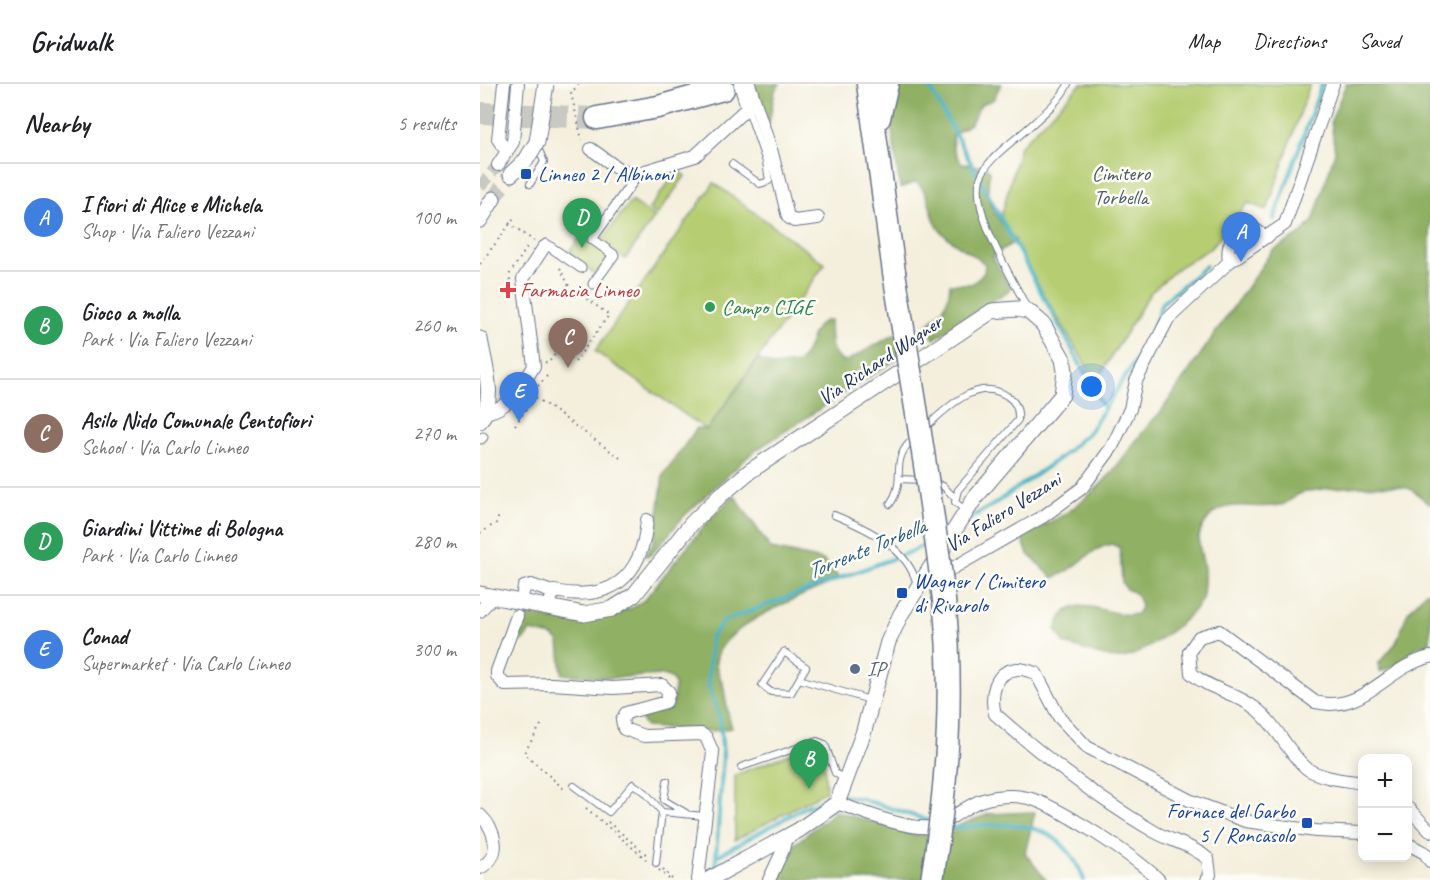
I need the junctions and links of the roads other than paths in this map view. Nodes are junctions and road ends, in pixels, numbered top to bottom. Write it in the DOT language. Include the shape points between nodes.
graph roads {
  1 [pos="504,84"];
  2 [pos="518,84"];
  3 [pos="546,84"];
  4 [pos="749,84"];
  5 [pos="868,84"];
  6 [pos="887,84"];
  7 [pos="1068,84"];
  8 [pos="1333,84"];
  9 [pos="731,86"];
  10 [pos="747,107"];
  11 [pos="597,118"];
  12 [pos="876,134"];
  13 [pos="591,149"];
  14 [pos="522,154"];
  15 [pos="732,164"];
  16 [pos="498,165"];
  17 [pos="639,173"];
  18 [pos="511,174"];
  19 [pos="530,184"];
  20 [pos="494,199"];
  21 [pos="818,218"];
  22 [pos="480,220"];
  23 [pos="1267,237"];
  24 [pos="539,245"];
  25 [pos="1229,262"];
  26 [pos="581,268"];
  27 [pos="593,284"];
  28 [pos="1028,311"];
  29 [pos="480,345"];
  30 [pos="483,428"];
  31 [pos="898,479"];
  32 [pos="954,497"];
  33 [pos="890,504"];
  34 [pos="834,515"];
  35 [pos="963,515"];
  36 [pos="647,520"];
  37 [pos="915,589"];
  38 [pos="552,591"];
  39 [pos="523,592"];
  40 [pos="486,595"];
  41 [pos="548,607"];
  42 [pos="480,611"];
  43 [pos="517,615"];
  44 [pos="1430,657"];
  45 [pos="799,679"];
  46 [pos="872,700"];
  47 [pos="741,767"];
  48 [pos="667,781"];
  49 [pos="845,782"];
  50 [pos="1358,782"];
  51 [pos="574,786"];
  52 [pos="837,803"];
  53 [pos="662,812"];
  54 [pos="1412,813"];
  55 [pos="480,815"];
  56 [pos="689,815"];
  57 [pos="704,816"];
  58 [pos="1430,831"];
  59 [pos="1358,832"];
  60 [pos="786,837"];
  61 [pos="1412,846"];
  62 [pos="1430,861"];
  63 [pos="656,863"];
  64 [pos="480,868"];
  65 [pos="698,880"];
  66 [pos="708,880"];
  67 [pos="769,880"];
  68 [pos="932,880"];
  69 [pos="1159,880"];
  70 [pos="1207,880"];
  1 -- 14 [label="street" via="498,139"];
  2 -- 14 [label="street" via="513,142"];
  3 -- 14 [label="street, bridge" via="537,142"];
  4 -- 21 [label="street" via="788,217 794,221"];
  5 -- 12 [label="highway"];
  6 -- 12 [label="highway"];
  7 -- 28 [label="lane" via="1044,114 988,165 981,178 979,198 983,217"];
  8 -- 23 [label="street, Via Faliero Vezzani" via="1285,224"];
  9 -- 10 [label="street"];
  9 -- 11 [label="highway" via="658,107"];
  10 -- 15 [label="lane" via="769,181 760,184"];
  10 -- 17 [label="street" via="695,156"];
  12 -- 68 [label="highway, bridge" via="944,601 949,709"];
  13 -- 17 [label="street" via="620,170"];
  14 -- 16 [label="street"];
  14 -- 18 [label="street"];
  14 -- 19 [label="lane" via="544,162"];
  17 -- 27 [label="street" via="592,239 614,255"];
  20 -- 22 [label="street"];
  23 -- 25 [label="street, Via Faliero Vezzani"];
  23 -- 25 [label="street" via="1254,230 1230,234"];
  24 -- 26 [label="street" via="546,244"];
  24 -- 30 [label="street" via="523,279 535,363 521,387"];
  25 -- 37 [label="street, Via Faliero Vezzani" via="1168,319 1136,381 1130,409 1112,447 1082,488 1044,516"];
  28 -- 35 [label="street" via="1043,324 1063,359 1062,394"];
  28 -- 41 [label="street, Via Richard Wagner" via="992,311 750,471 692,523 625,602 592,614"];
  29 -- 30 [label="street" via="489,395"];
  31 -- 32 [label="lane" via="936,482"];
  31 -- 32 [label="lane" via="899,455 913,438 968,395 980,389 996,389 1014,401 1018,420"];
  31 -- 33 [label="lane"];
  32 -- 35 [label="lane"];
  34 -- 37 [label="lane" via="891,546 906,561"];
  35 -- 37 [label="street"];
  36 -- 38 [label="street" via="638,559 619,581 585,596"];
  37 -- 46 [label="street" via="888,642"];
  38 -- 39 [label="street" via="531,585 524,587"];
  38 -- 41 [label="street"];
  40 -- 41 [label="street, Via Richard Wagner"];
  40 -- 42 [label="street"];
  43 -- 57 [label="street" via="497,671 505,685 666,688 666,702 626,713 622,726 644,736 706,736 712,753"];
  44 -- 50 [label="street" via="1413,661 1361,697 1332,706 1315,702 1219,632 1199,637 1189,652 1191,673 1204,685 1254,707 1307,768 1321,776"];
  45 -- 45 [label="lane" via="806,667 784,652 762,685 771,692 791,693"];
  45 -- 46 [label="lane"];
  46 -- 49 [label="street"];
  47 -- 49 [label="lane" via="817,741 825,744 835,773"];
  48 -- 56 [label="lane" via="664,800"];
  49 -- 52 [label="street"];
  51 -- 53 [label="lane" via="609,812 633,784"];
  52 -- 60 [label="street"];
  52 -- 69 [label="street" via="913,826 931,827 982,800 1030,798 1047,804 1137,860"];
  53 -- 56 [label="lane"];
  53 -- 63 [label="lane"];
  54 -- 58 [label="street"];
  55 -- 64 [label="street" via="491,827 495,849 494,856"];
  56 -- 57 [label="lane"];
  57 -- 65 [label="street"];
  59 -- 70 [label="street" via="1316,831 1245,820 1189,800 1087,747 1059,717 1036,673 1017,669 1002,676 993,689 995,714 1071,775 1156,832 1195,848 1208,859"];
  60 -- 66 [label="street"];
  60 -- 67 [label="street"];
  61 -- 62 [label="street" via="1425,853"];
}
